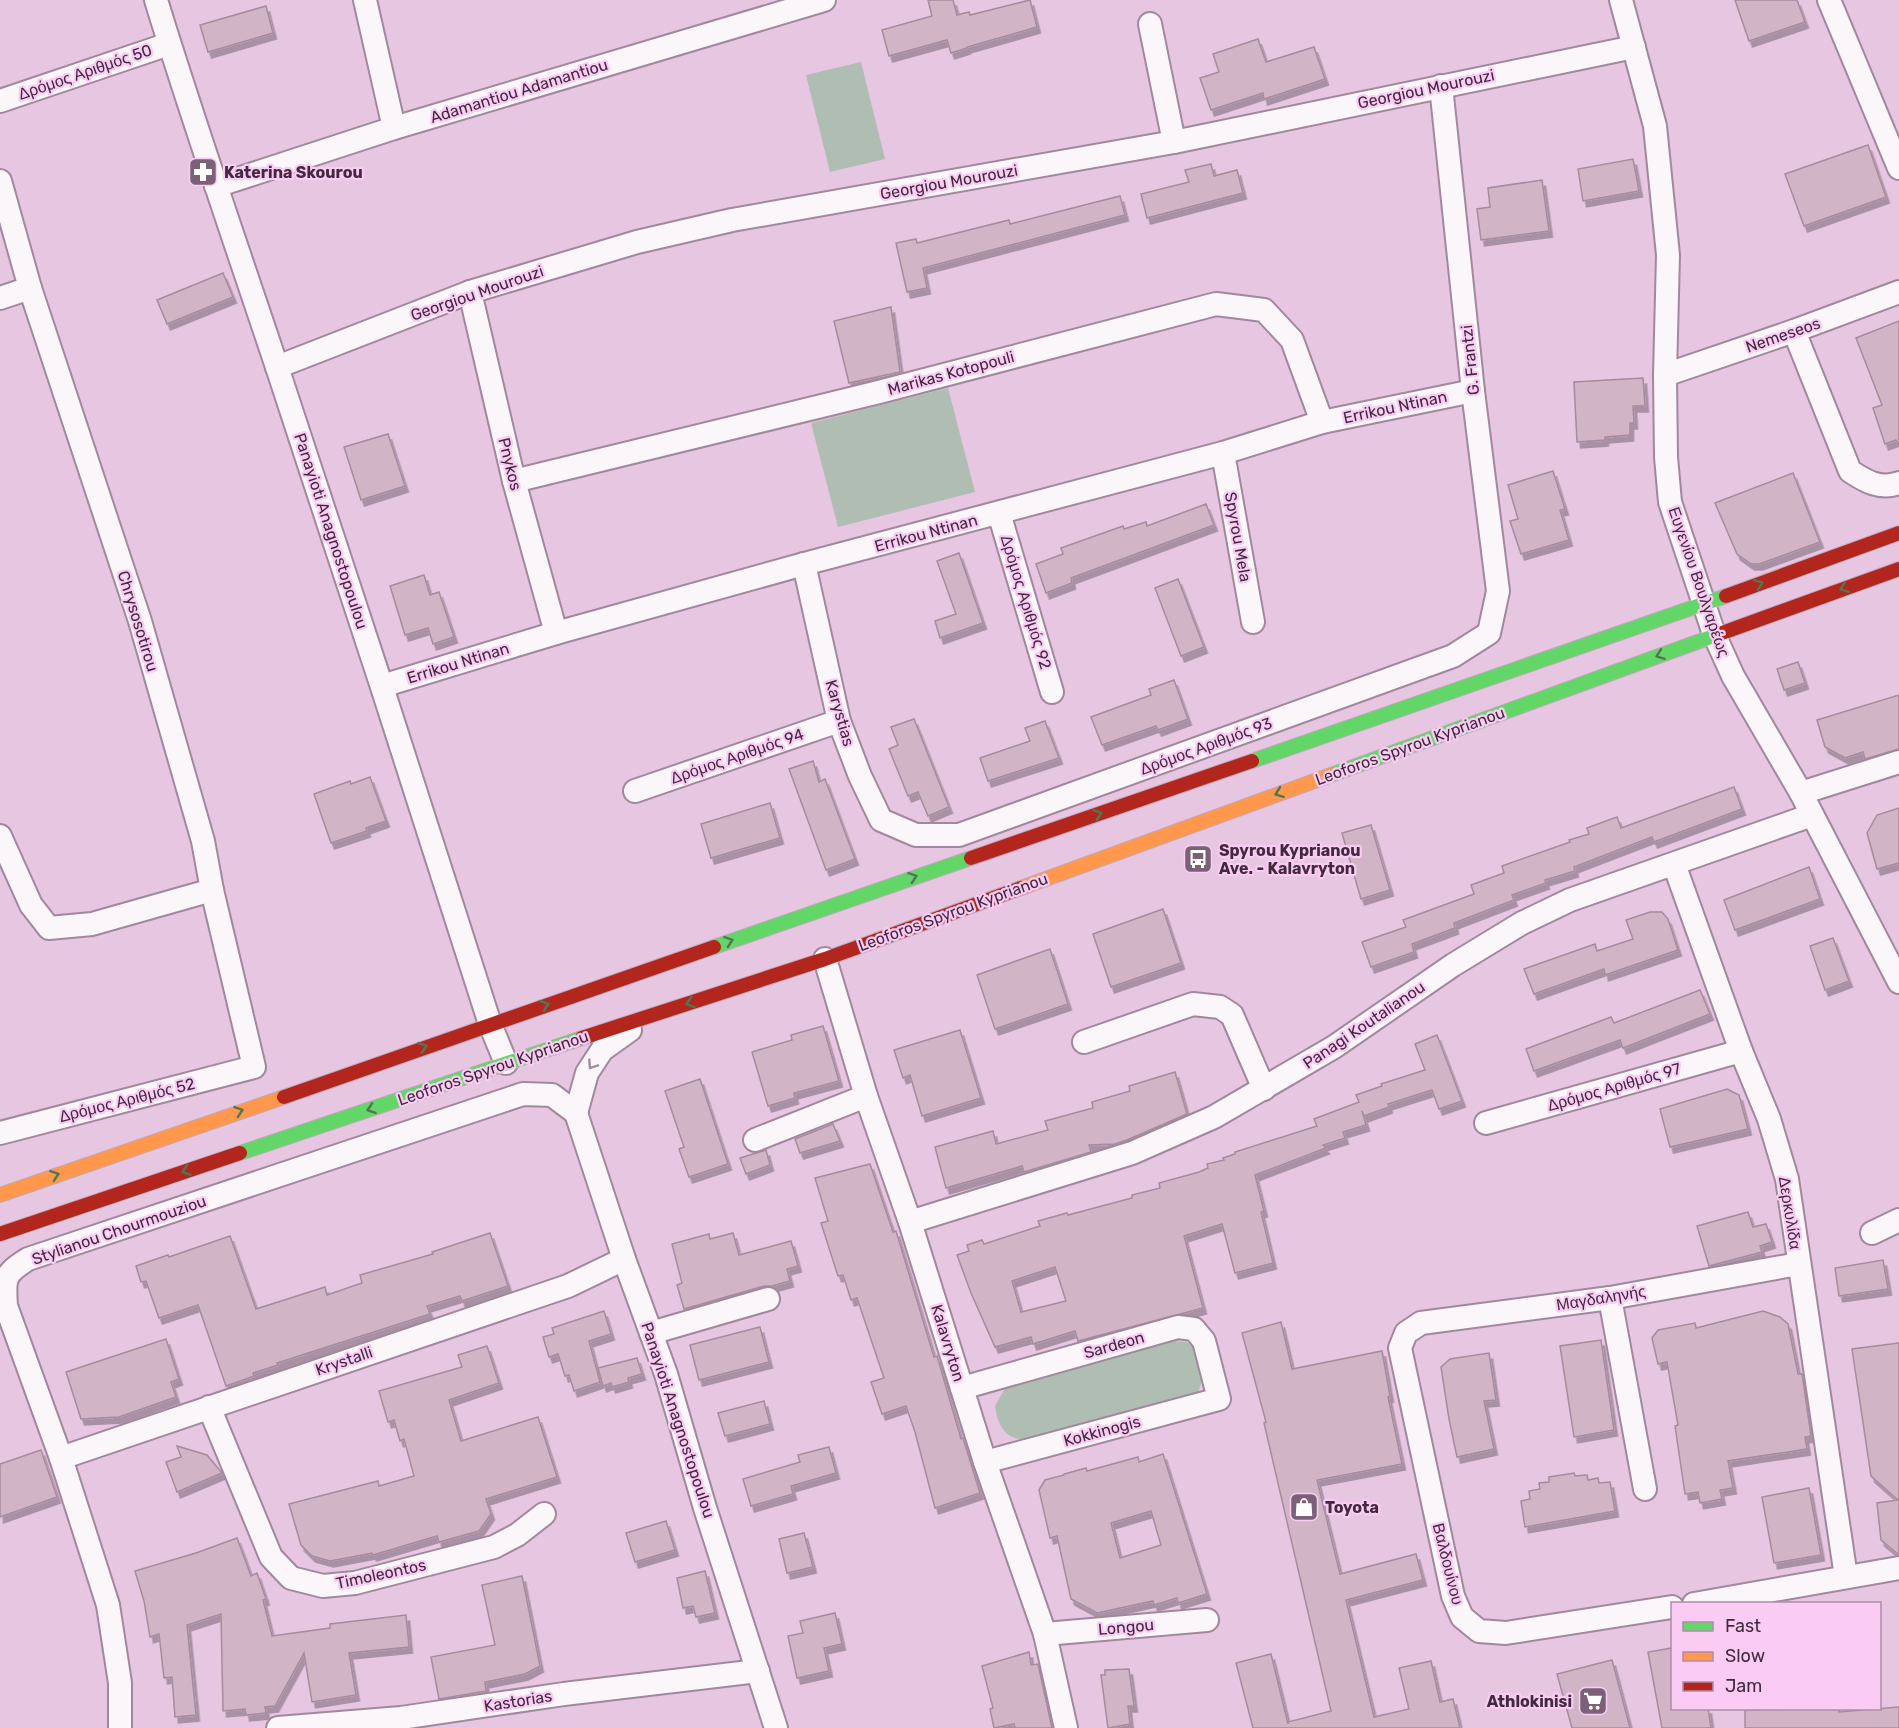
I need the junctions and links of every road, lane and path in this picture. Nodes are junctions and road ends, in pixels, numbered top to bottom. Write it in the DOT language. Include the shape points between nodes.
graph roads {
  1 [pos="156,0"];
  2 [pos="365,0"];
  3 [pos="824,0"];
  4 [pos="1622,0"];
  5 [pos="1829,0"];
  6 [pos="1150,24"];
  7 [pos="169,44"];
  8 [pos="1634,46"];
  9 [pos="1441,86"];
  10 [pos="0,101"];
  11 [pos="394,129"];
  12 [pos="1174,142"];
  13 [pos="1899,168"];
  14 [pos="0,181"];
  15 [pos="216,186"];
  16 [pos="30,288"];
  17 [pos="470,292"];
  18 [pos="1899,292"];
  19 [pos="0,298"];
  20 [pos="1794,332"];
  21 [pos="277,367"];
  22 [pos="1665,375"];
  23 [pos="1473,391"];
  24 [pos="1322,422"];
  25 [pos="1223,453"];
  26 [pos="514,481"];
  27 [pos="1899,483"];
  28 [pos="999,513"];
  29 [pos="1899,533"];
  30 [pos="804,564"];
  31 [pos="1899,569"];
  32 [pos="1704,604"];
  33 [pos="1254,622"];
  34 [pos="556,633"];
  35 [pos="1489,633"];
  36 [pos="1714,634"];
  37 [pos="382,686"];
  38 [pos="1052,692"];
  39 [pos="839,721"];
  40 [pos="1899,762"];
  41 [pos="635,791"];
  42 [pos="1801,793"];
  43 [pos="1812,815"];
  44 [pos="0,836"];
  45 [pos="916,836"];
  46 [pos="1674,864"];
  47 [pos="212,890"];
  48 [pos="1893,957"];
  49 [pos="825,959"];
  50 [pos="1899,982"];
  51 [pos="653,1014"];
  52 [pos="490,1024"];
  53 [pos="1084,1042"];
  54 [pos="1741,1051"];
  55 [pos="506,1063"];
  56 [pos="254,1067"];
  57 [pos="1264,1089"];
  58 [pos="866,1096"];
  59 [pos="576,1113"];
  60 [pos="1486,1123"];
  61 [pos="0,1133"];
  62 [pos="755,1140"];
  63 [pos="0,1195"];
  64 [pos="1899,1220"];
  65 [pos="910,1222"];
  66 [pos="1872,1233"];
  67 [pos="0,1234"];
  68 [pos="624,1259"];
  69 [pos="1798,1264"];
  70 [pos="1610,1298"];
  71 [pos="768,1299"];
  72 [pos="651,1333"];
  73 [pos="1406,1333"];
  74 [pos="962,1388"];
  75 [pos="1219,1399"];
  76 [pos="208,1407"];
  77 [pos="61,1458"];
  78 [pos="985,1462"];
  79 [pos="1646,1489"];
  80 [pos="544,1514"];
  81 [pos="1899,1568"];
  82 [pos="1846,1577"];
  83 [pos="1705,1602"];
  84 [pos="1671,1607"];
  85 [pos="1208,1620"];
  86 [pos="1045,1634"];
  87 [pos="758,1671"];
  88 [pos="120,1728"];
  89 [pos="278,1728"];
  90 [pos="776,1728"];
  91 [pos="1066,1728"];
  1 -- 7 [label="street, Panayioti Anagnostopoulou"];
  2 -- 11 [label="street"];
  3 -- 11 [label="street, Adamantiou Adamantiou"];
  4 -- 8 [label="street, Ευγενίου Βουλγαρέως"];
  5 -- 13 [label="street"];
  6 -- 12 [label="street"];
  7 -- 10 [label="street, Δρόμος Αριθμός 50"];
  7 -- 15 [label="street, Panayioti Anagnostopoulou"];
  8 -- 9 [label="street, Georgiou Mourouzi"];
  8 -- 22 [label="street, Ευγενίου Βουλγαρέως" via="1655,126 1667,243"];
  9 -- 12 [label="street, Georgiou Mourouzi"];
  9 -- 23 [label="street, G. Frantzi"];
  11 -- 15 [label="street, Adamantiou Adamantiou"];
  12 -- 17 [label="street, Georgiou Mourouzi" via="732,220 637,242"];
  14 -- 16 [label="street, Chrysosotirou"];
  15 -- 21 [label="street, Panayioti Anagnostopoulou"];
  16 -- 19 [label="street"];
  16 -- 47 [label="street, Chrysosotirou" via="140,621 203,841"];
  17 -- 21 [label="street, Georgiou Mourouzi"];
  17 -- 26 [label="street, Pnykos"];
  18 -- 20 [label="street, Nemeseos"];
  20 -- 22 [label="street, Nemeseos"];
  20 -- 27 [label="street" via="1850,471 1869,484"];
  21 -- 37 [label="street, Panayioti Anagnostopoulou"];
  22 -- 32 [label="street, Ευγενίου Βουλγαρέως" via="1670,502"];
  23 -- 24 [label="street, Errikou Ntinan"];
  23 -- 35 [label="street, G. Frantzi" via="1498,591"];
  24 -- 25 [label="street, Errikou Ntinan"];
  24 -- 26 [label="street, Marikas Kotopouli" via="1292,340 1264,310 1216,304"];
  25 -- 28 [label="street, Errikou Ntinan"];
  25 -- 33 [label="street, Spyrou Mela"];
  26 -- 34 [label="street, Pnykos"];
  28 -- 30 [label="street, Errikou Ntinan"];
  28 -- 38 [label="street, Δρόμος Αριθμός 92"];
  32 -- 29 [label="main road, one-way"];
  30 -- 34 [label="street, Errikou Ntinan"];
  30 -- 39 [label="street, Karystias"];
  31 -- 36 [label="main road, Leoforos Spyrou Kyprianou, one-way"];
  32 -- 36 [label="street, Ευγενίου Βουλγαρέως"];
  52 -- 32 [label="main road, one-way"];
  34 -- 37 [label="street, Errikou Ntinan"];
  35 -- 45 [label="street, Δρόμος Αριθμός 93" via="1454,656 959,836"];
  36 -- 42 [label="street, Ευγενίου Βουλγαρέως" via="1733,676"];
  36 -- 49 [label="main road, Leoforos Spyrou Kyprianou, one-way"];
  37 -- 52 [label="street, Panayioti Anagnostopoulou"];
  39 -- 41 [label="street, Δρόμος Αριθμός 94"];
  39 -- 45 [label="street, Karystias" via="881,820"];
  40 -- 42 [label="street"];
  42 -- 43 [label="street, Ευγενίου Βουλγαρέως"];
  43 -- 46 [label="street, Panagi Koutalianou"];
  43 -- 48 [label="street, Ευγενίου Βουλγαρέως"];
  44 -- 47 [label="street" via="31,905 49,928 92,924"];
  46 -- 54 [label="street, Δερκυλίδα"];
  46 -- 57 [label="street, Panagi Koutalianou" via="1570,900 1522,922"];
  47 -- 56 [label="street, Chrysosotirou"];
  48 -- 50 [label="street, Ευγενίου Βουλγαρέως"];
  49 -- 51 [label="main road, Leoforos Spyrou Kyprianou, one-way"];
  49 -- 58 [label="street, Kalavryton"];
  51 -- 55 [label="main road, Leoforos Spyrou Kyprianou"];
  51 -- 59 [label="street, one-way" via="602,1050 586,1074"];
  52 -- 55 [label="street, Panayioti Anagnostopoulou"];
  63 -- 52 [label="main road, one-way"];
  53 -- 57 [label="street" via="1193,1004 1220,1007 1232,1015"];
  54 -- 60 [label="street, Δρόμος Αριθμός 97"];
  54 -- 69 [label="street, Δερκυλίδα" via="1769,1119 1787,1179"];
  55 -- 67 [label="main road, Leoforos Spyrou Kyprianou, one-way"];
  56 -- 61 [label="street, Δρόμος Αριθμός 52"];
  57 -- 65 [label="street, Panagi Koutalianou" via="1214,1117 1132,1153"];
  58 -- 62 [label="street"];
  58 -- 65 [label="street, Kalavryton"];
  59 -- 68 [label="street, Panayioti Anagnostopoulou"];
  59 -- 77 [label="street, Stylianou Chourmouziou" via="552,1095 523,1094 28,1259 11,1270 4,1284 6,1306"];
  64 -- 66 [label="street"];
  65 -- 74 [label="street, Kalavryton"];
  68 -- 72 [label="street, Panayioti Anagnostopoulou"];
  68 -- 76 [label="street, Krystalli" via="568,1286"];
  69 -- 70 [label="street, Μαγδαληνής"];
  69 -- 82 [label="street, Δερκυλίδα"];
  70 -- 73 [label="street, Μαγδαληνής" via="1420,1323"];
  70 -- 79 [label="street"];
  71 -- 72 [label="street"];
  72 -- 87 [label="street, Panayioti Anagnostopoulou"];
  73 -- 84 [label="street, Βαλδουίνου" via="1400,1348 1453,1596 1462,1617 1479,1631 1506,1632"];
  74 -- 75 [label="street, Sardeon" via="1178,1327 1194,1329 1204,1341"];
  74 -- 78 [label="street, Kalavryton"];
  75 -- 78 [label="street, Kokkinogis"];
  76 -- 77 [label="street, Krystalli"];
  76 -- 80 [label="street, Timoleontos" via="271,1557 291,1578 323,1586 355,1583 494,1547 517,1536"];
  77 -- 88 [label="street, Stylianou Chourmouziou" via="108,1605 120,1683"];
  78 -- 86 [label="street, Kalavryton"];
  81 -- 82 [label="street"];
  82 -- 83 [label="street"];
  85 -- 86 [label="street, Longou"];
  86 -- 91 [label="street, Kalavryton"];
  87 -- 89 [label="street, Kastorias" via="401,1718"];
  87 -- 90 [label="street, Panayioti Anagnostopoulou"];
}
